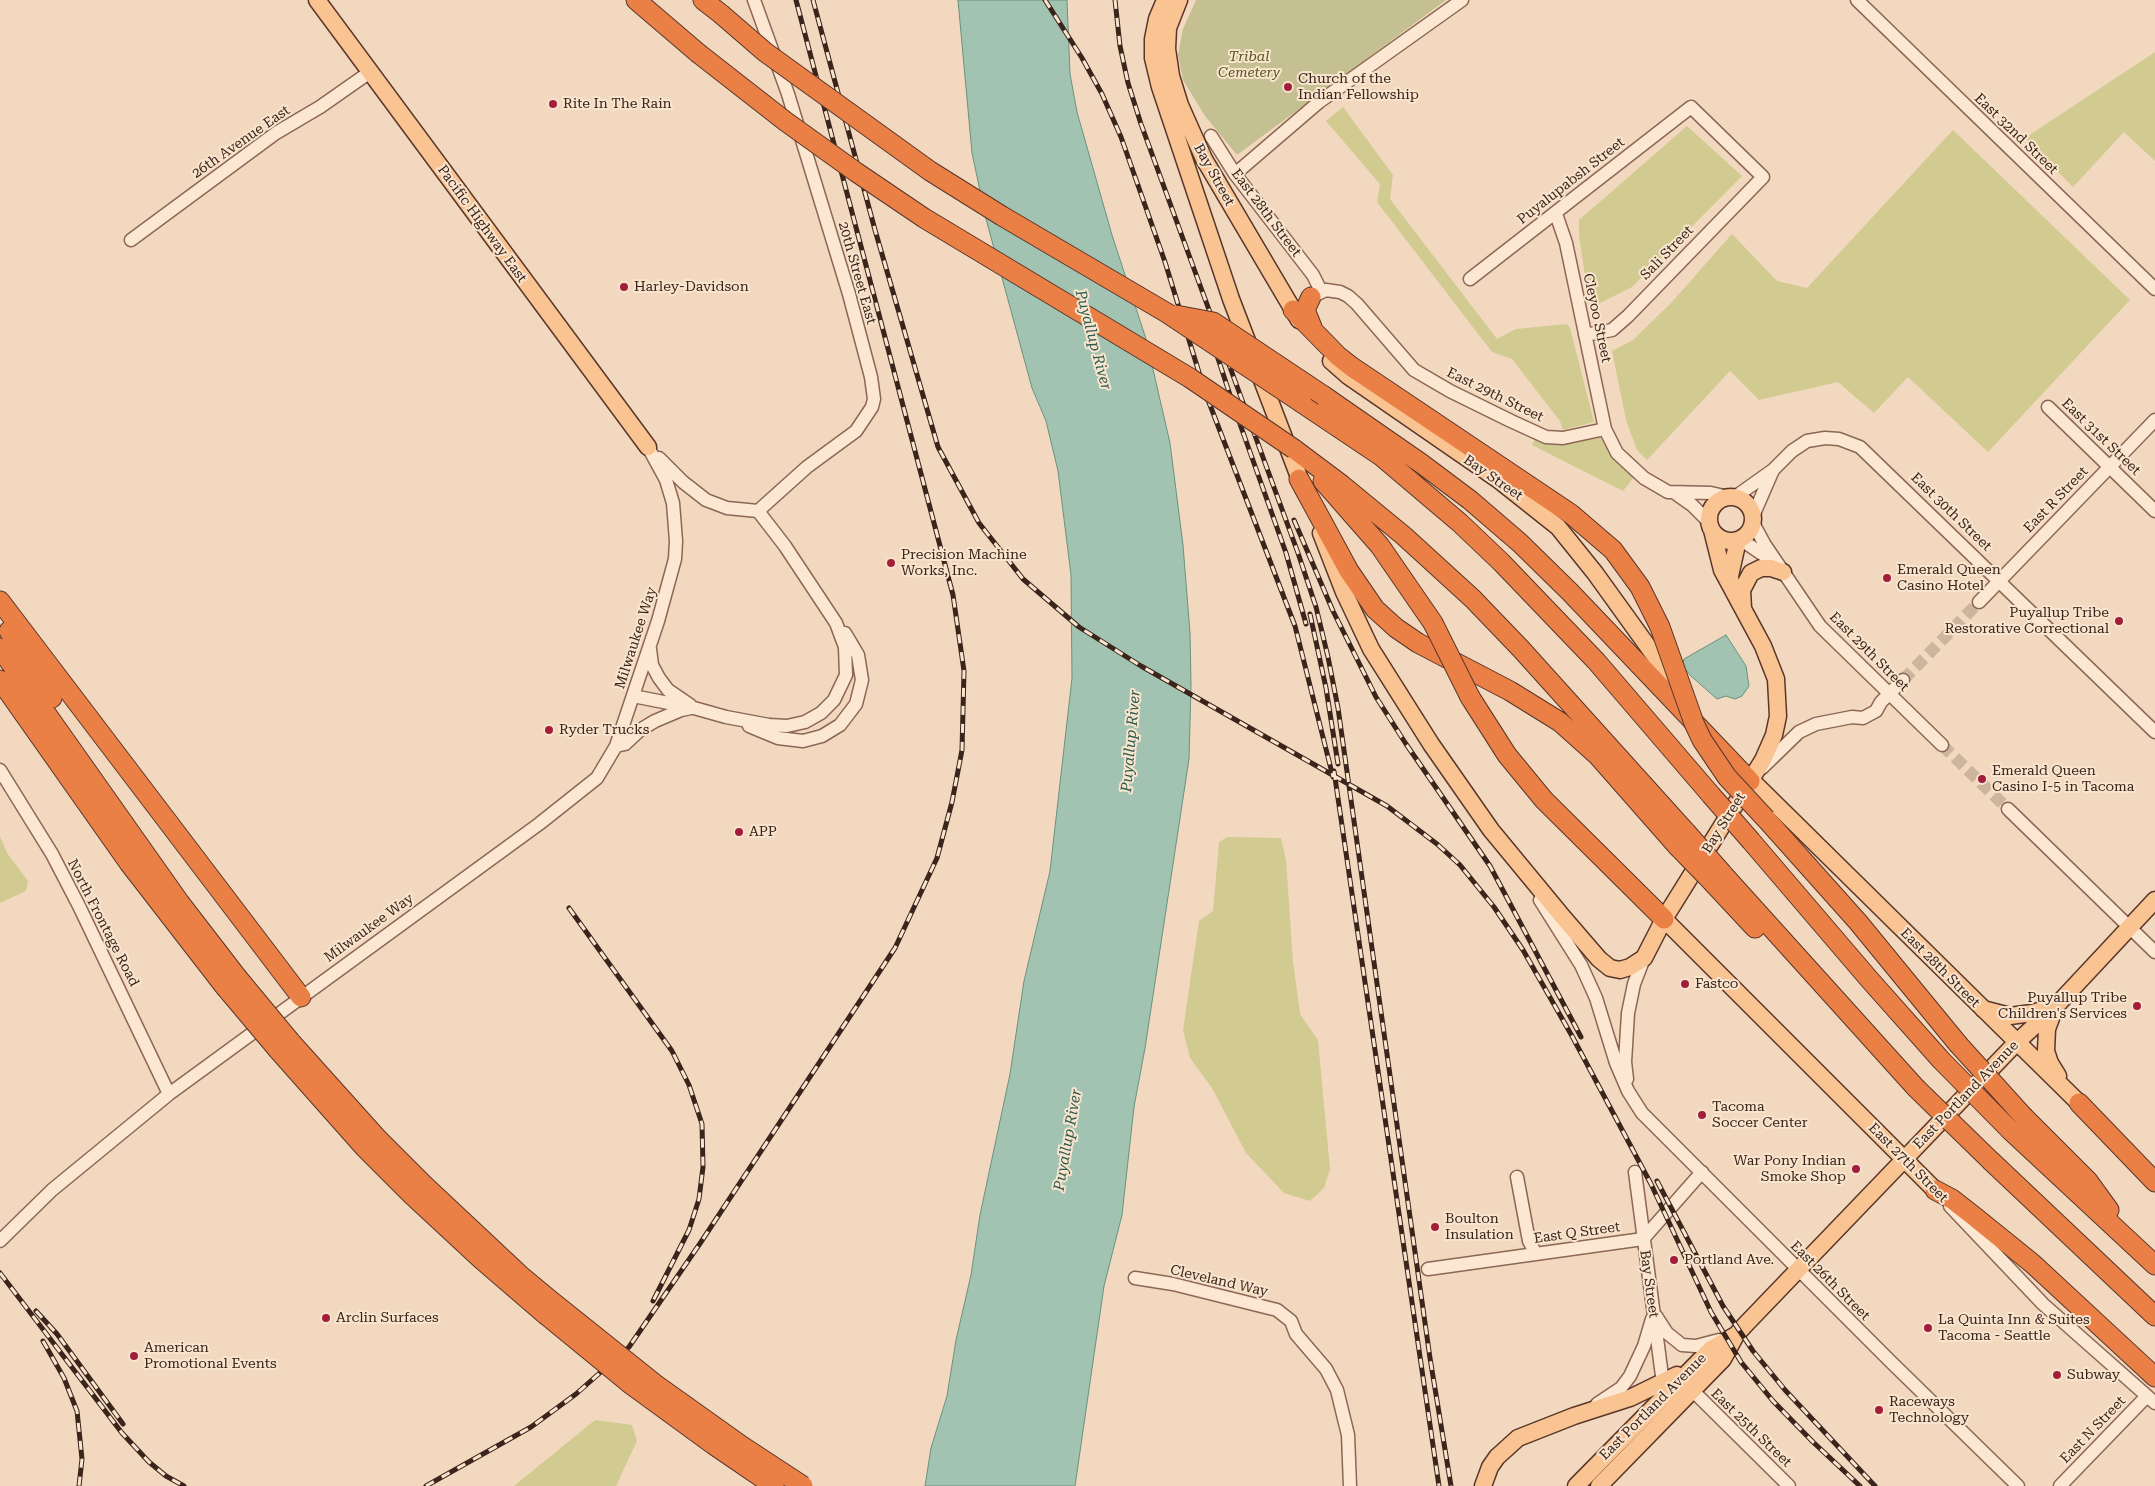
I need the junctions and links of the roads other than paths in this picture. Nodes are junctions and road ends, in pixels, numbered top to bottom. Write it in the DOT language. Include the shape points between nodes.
graph roads {
  1 [pos="316,0"];
  2 [pos="636,0"];
  3 [pos="704,0"];
  4 [pos="754,0"];
  5 [pos="1165,0"];
  6 [pos="1179,0"];
  7 [pos="1462,0"];
  8 [pos="1857,0"];
  9 [pos="370,72"];
  10 [pos="1691,107"];
  11 [pos="1211,136"];
  12 [pos="1235,174"];
  13 [pos="1556,214"];
  14 [pos="132,240"];
  15 [pos="1470,279"];
  16 [pos="2155,289"];
  17 [pos="1281,290"];
  18 [pos="1316,294"];
  19 [pos="1293,310"];
  20 [pos="1167,313"];
  21 [pos="1584,335"];
  22 [pos="1318,337"];
  23 [pos="2048,407"];
  24 [pos="2155,420"];
  25 [pos="1605,429"];
  26 [pos="648,447"];
  27 [pos="1294,449"];
  28 [pos="2110,466"];
  29 [pos="1773,470"];
  30 [pos="1299,479"];
  31 [pos="1675,493"];
  32 [pos="1731,497"];
  33 [pos="758,511"];
  34 [pos="2155,511"];
  35 [pos="1753,520"];
  36 [pos="1711,527"];
  37 [pos="1739,540"];
  38 [pos="1783,572"];
  39 [pos="2000,581"];
  40 [pos="1731,588"];
  41 [pos="0,601"];
  42 [pos="1979,602"];
  43 [pos="1745,615"];
  44 [pos="0,616"];
  45 [pos="836,624"];
  46 [pos="650,646"];
  47 [pos="0,648"];
  48 [pos="0,680"];
  49 [pos="1903,680"];
  50 [pos="0,686"];
  51 [pos="634,696"];
  52 [pos="1885,698"];
  53 [pos="694,708"];
  54 [pos="726,717"];
  55 [pos="2155,732"];
  56 [pos="41,738"];
  57 [pos="1942,745"];
  58 [pos="616,746"];
  59 [pos="0,770"];
  60 [pos="1750,781"];
  61 [pos="2008,809"];
  62 [pos="1491,830"];
  63 [pos="1682,840"];
  64 [pos="2155,900"];
  65 [pos="180,902"];
  66 [pos="1664,919"];
  67 [pos="2129,927"];
  68 [pos="1647,952"];
  69 [pos="2155,952"];
  70 [pos="1699,954"];
  71 [pos="231,982"];
  72 [pos="301,997"];
  73 [pos="2056,1006"];
  74 [pos="1981,1008"];
  75 [pos="2016,1043"];
  76 [pos="1628,1091"];
  77 [pos="169,1094"];
  78 [pos="2073,1097"];
  79 [pos="1904,1159"];
  80 [pos="1634,1172"];
  81 [pos="1702,1172"];
  82 [pos="2155,1172"];
  83 [pos="1517,1177"];
  84 [pos="2155,1182"];
  85 [pos="1935,1190"];
  86 [pos="1643,1239"];
  87 [pos="0,1241"];
  88 [pos="2133,1244"];
  89 [pos="1536,1254"];
  90 [pos="2155,1265"];
  91 [pos="1428,1269"];
  92 [pos="1798,1270"];
  93 [pos="1135,1278"];
  94 [pos="550,1310"];
  95 [pos="1654,1312"];
  96 [pos="2155,1316"];
  97 [pos="1736,1335"];
  98 [pos="1694,1365"];
  99 [pos="2155,1377"];
  100 [pos="1664,1389"];
  101 [pos="1692,1392"];
  102 [pos="2151,1400"];
  103 [pos="1574,1416"];
  104 [pos="1622,1464"];
  105 [pos="774,1486"];
  106 [pos="803,1486"];
  107 [pos="1350,1486"];
  108 [pos="1483,1486"];
  109 [pos="1576,1486"];
  110 [pos="1599,1486"];
  111 [pos="1614,1486"];
  112 [pos="1789,1486"];
  113 [pos="2018,1486"];
  114 [pos="2060,1486"];
  1 -- 9 [label="main road, Pacific Highway East"];
  2 -- 27 [label="highway, bridge" via="698,54 785,121 916,213 1190,378"];
  3 -- 20 [label="highway, bridge" via="765,52 930,171"];
  4 -- 33 [label="street, 20th Street East" via="788,94 844,276 874,399 856,431 807,467"];
  5 -- 30 [label="main road, Bay Street" via="1153,39 1153,58 1160,87 1231,299"];
  6 -- 17 [label="main road, Bay Street" via="1167,41 1174,89 1204,159"];
  7 -- 12 [label="street" via="1319,102"];
  8 -- 16 [label="street, East 32nd Street"];
  9 -- 14 [label="street, 26th Avenue East" via="320,108 276,133"];
  9 -- 26 [label="main road, Pacific Highway East"];
  10 -- 13 [label="street, Puyalupabsh Street"];
  10 -- 21 [label="street, Sali Street" via="1763,177 1628,316 1612,330"];
  11 -- 12 [label="street, East 28th Street"];
  12 -- 18 [label="street, East 28th Street" via="1313,275"];
  13 -- 15 [label="street, Puyalupabsh Street"];
  13 -- 21 [label="street, Cleyoo Street" via="1566,243"];
  17 -- 18 [label="main road" via="1297,299"];
  17 -- 19 [label="main road, Bay Street"];
  18 -- 22 [label="highway" via="1306,306 1306,314"];
  18 -- 25 [label="street, East 29th Street" via="1340,292 1354,300 1414,370 1477,405 1546,437 1563,438"];
  19 -- 22 [label="highway"];
  19 -- 60 [label="main road, Bay Street" via="1308,334 1348,376 1500,481 1558,527"];
  20 -- 60 [label="highway, bridge" via="1213,322 1470,500 1570,592"];
  20 -- 88 [label="highway, bridge" via="1380,456 1501,562 1596,660 1941,1060 2010,1130"];
  21 -- 25 [label="street, Cleyoo Street"];
  22 -- 88 [label="highway, bridge" via="1357,371 1571,514 1613,550 1640,587 1660,627 1694,723 1727,777 1852,915 1958,1044 2088,1181"];
  23 -- 28 [label="street, East 31st Street"];
  24 -- 28 [label="street, East R Street"];
  25 -- 31 [label="street" via="1617,453 1634,469 1655,486"];
  26 -- 33 [label="street" via="706,500 727,508"];
  26 -- 46 [label="street, Milwaukee Way" via="666,480 673,503 676,540 670,582"];
  27 -- 63 [label="highway" via="1404,536 1472,599 1521,649"];
  27 -- 66 [label="highway, bridge" via="1396,566 1433,623 1470,697 1507,755 1544,800"];
  28 -- 34 [label="street, East 31st Street"];
  28 -- 39 [label="street, East R Street"];
  29 -- 32 [label="street, East 30th Street"];
  29 -- 35 [label="street, East 30th Street"];
  29 -- 39 [label="street, East 30th Street" via="1792,451 1808,441 1838,439 1860,447"];
  30 -- 62 [label="main road, Bay Street" via="1344,592 1371,649 1407,708"];
  30 -- 63 [label="highway" via="1349,571 1380,614 1418,643 1510,691 1560,722"];
  31 -- 32 [label="street" via="1711,492"];
  31 -- 36 [label="street" via="1692,505"];
  32 -- 35 [label="main road" via="1747,504"];
  32 -- 36 [label="main road" via="1715,504 1709,516"];
  33 -- 45 [label="street"];
  35 -- 37 [label="main road" via="1751,530"];
  35 -- 38 [label="street, East 29th Street"];
  36 -- 37 [label="main road" via="1721,539"];
  36 -- 40 [label="main road" via="1722,570"];
  37 -- 38 [label="street, East 29th Street" via="1759,550"];
  37 -- 40 [label="main road" via="1730,576"];
  38 -- 43 [label="main road" via="1761,568 1748,576 1741,601"];
  38 -- 52 [label="street, East 29th Street" via="1820,626"];
  39 -- 42 [label="street, East R Street"];
  39 -- 55 [label="street, East 30th Street"];
  40 -- 43 [label="main road"];
  41 -- 72 [label="highway"];
  43 -- 60 [label="main road" via="1770,661 1778,696 1774,735"];
  44 -- 65 [label="highway"];
  45 -- 54 [label="street" via="845,647 846,675 839,692 821,713 805,722 787,726"];
  45 -- 54 [label="street" via="854,646 862,672 859,696 840,725 813,739 792,741"];
  46 -- 51 [label="street, Milwaukee Way"];
  46 -- 53 [label="street" via="652,665 659,678 668,690"];
  47 -- 65 [label="highway"];
  48 -- 56 [label="highway"];
  49 -- 52 [label="street"];
  50 -- 56 [label="highway"];
  51 -- 53 [label="street"];
  51 -- 58 [label="street, Milwaukee Way"];
  52 -- 57 [label="street, East 29th Street"];
  52 -- 60 [label="street" via="1852,718 1816,724 1799,732"];
  53 -- 54 [label="street"];
  53 -- 58 [label="street" via="663,717 640,730 625,744"];
  56 -- 71 [label="highway" via="129,863"];
  58 -- 72 [label="street, Milwaukee Way" via="604,769 588,786"];
  59 -- 77 [label="street, North Frontage Road" via="52,854"];
  60 -- 66 [label="main road, Bay Street"];
  60 -- 74 [label="main road, East 28th Street"];
  61 -- 67 [label="street"];
  62 -- 68 [label="main road, Bay Street" via="1610,968 1624,969"];
  62 -- 76 [label="street, Bay Street" via="1581,965 1596,998"];
  63 -- 96 [label="highway, bridge" via="1792,968"];
  64 -- 67 [label="main road, East Portland Avenue"];
  65 -- 71 [label="highway"];
  66 -- 68 [label="main road, Bay Street"];
  66 -- 70 [label="main road, East 27th Street"];
  67 -- 69 [label="street"];
  67 -- 73 [label="main road, East Portland Avenue"];
  68 -- 70 [label="main road" via="1660,942 1675,942"];
  68 -- 76 [label="street, Bay Street" via="1632,991 1628,1013 1625,1062"];
  70 -- 79 [label="main road, East 27th Street"];
  71 -- 94 [label="highway, bridge" via="364,1147 480,1259"];
  72 -- 77 [label="street, Milwaukee Way"];
  73 -- 74 [label="main road" via="2010,1016"];
  73 -- 75 [label="main road, East Portland Avenue"];
  73 -- 78 [label="main road" via="2047,1028 2046,1050 2050,1063"];
  74 -- 75 [label="main road, East 28th Street"];
  75 -- 78 [label="main road, East 28th Street"];
  75 -- 79 [label="main road, East Portland Avenue"];
  76 -- 81 [label="street, East 26th Street" via="1642,1113"];
  77 -- 87 [label="street, Milwaukee Way" via="52,1190"];
  78 -- 82 [label="street, East 28th Street"];
  78 -- 84 [label="highway"];
  79 -- 85 [label="main road, East 27th Street"];
  79 -- 92 [label="main road, East Portland Avenue"];
  80 -- 86 [label="street, Bay Street"];
  81 -- 86 [label="street"];
  81 -- 92 [label="street, East 26th Street"];
  83 -- 89 [label="street" via="1529,1241"];
  85 -- 99 [label="highway" via="1960,1205 2033,1264"];
  85 -- 102 [label="street, East 27th Street" via="2043,1304"];
  86 -- 89 [label="street, East Q Street"];
  86 -- 95 [label="street, Bay Street"];
  88 -- 90 [label="highway"];
  89 -- 91 [label="street, East Q Street"];
  92 -- 97 [label="main road, East Portland Avenue"];
  92 -- 113 [label="street, East 26th Street"];
  93 -- 107 [label="street, Cleveland Way" via="1173,1284 1277,1310 1291,1321 1296,1334 1326,1369 1337,1390 1348,1435"];
  94 -- 105 [label="highway, bridge" via="629,1383"];
  94 -- 106 [label="highway, bridge"];
  95 -- 97 [label="street" via="1666,1333 1682,1345 1696,1346"];
  95 -- 100 [label="street, Bay Street"];
  95 -- 103 [label="street" via="1646,1340 1621,1388"];
  97 -- 98 [label="main road, East Portland Avenue" via="1711,1349"];
  97 -- 101 [label="main road, East Portland Avenue" via="1723,1359"];
  98 -- 100 [label="main road, East Portland Avenue"];
  98 -- 101 [label="street" via="1686,1380"];
  100 -- 103 [label="main road"];
  100 -- 109 [label="main road, East Portland Avenue"];
  101 -- 104 [label="main road, East Portland Avenue"];
  101 -- 112 [label="street, East 25th Street"];
  102 -- 114 [label="street, East N Street"];
  103 -- 108 [label="main road" via="1507,1446 1490,1466"];
  104 -- 110 [label="main road, East Portland Avenue"];
  104 -- 111 [label="main road"];
}
